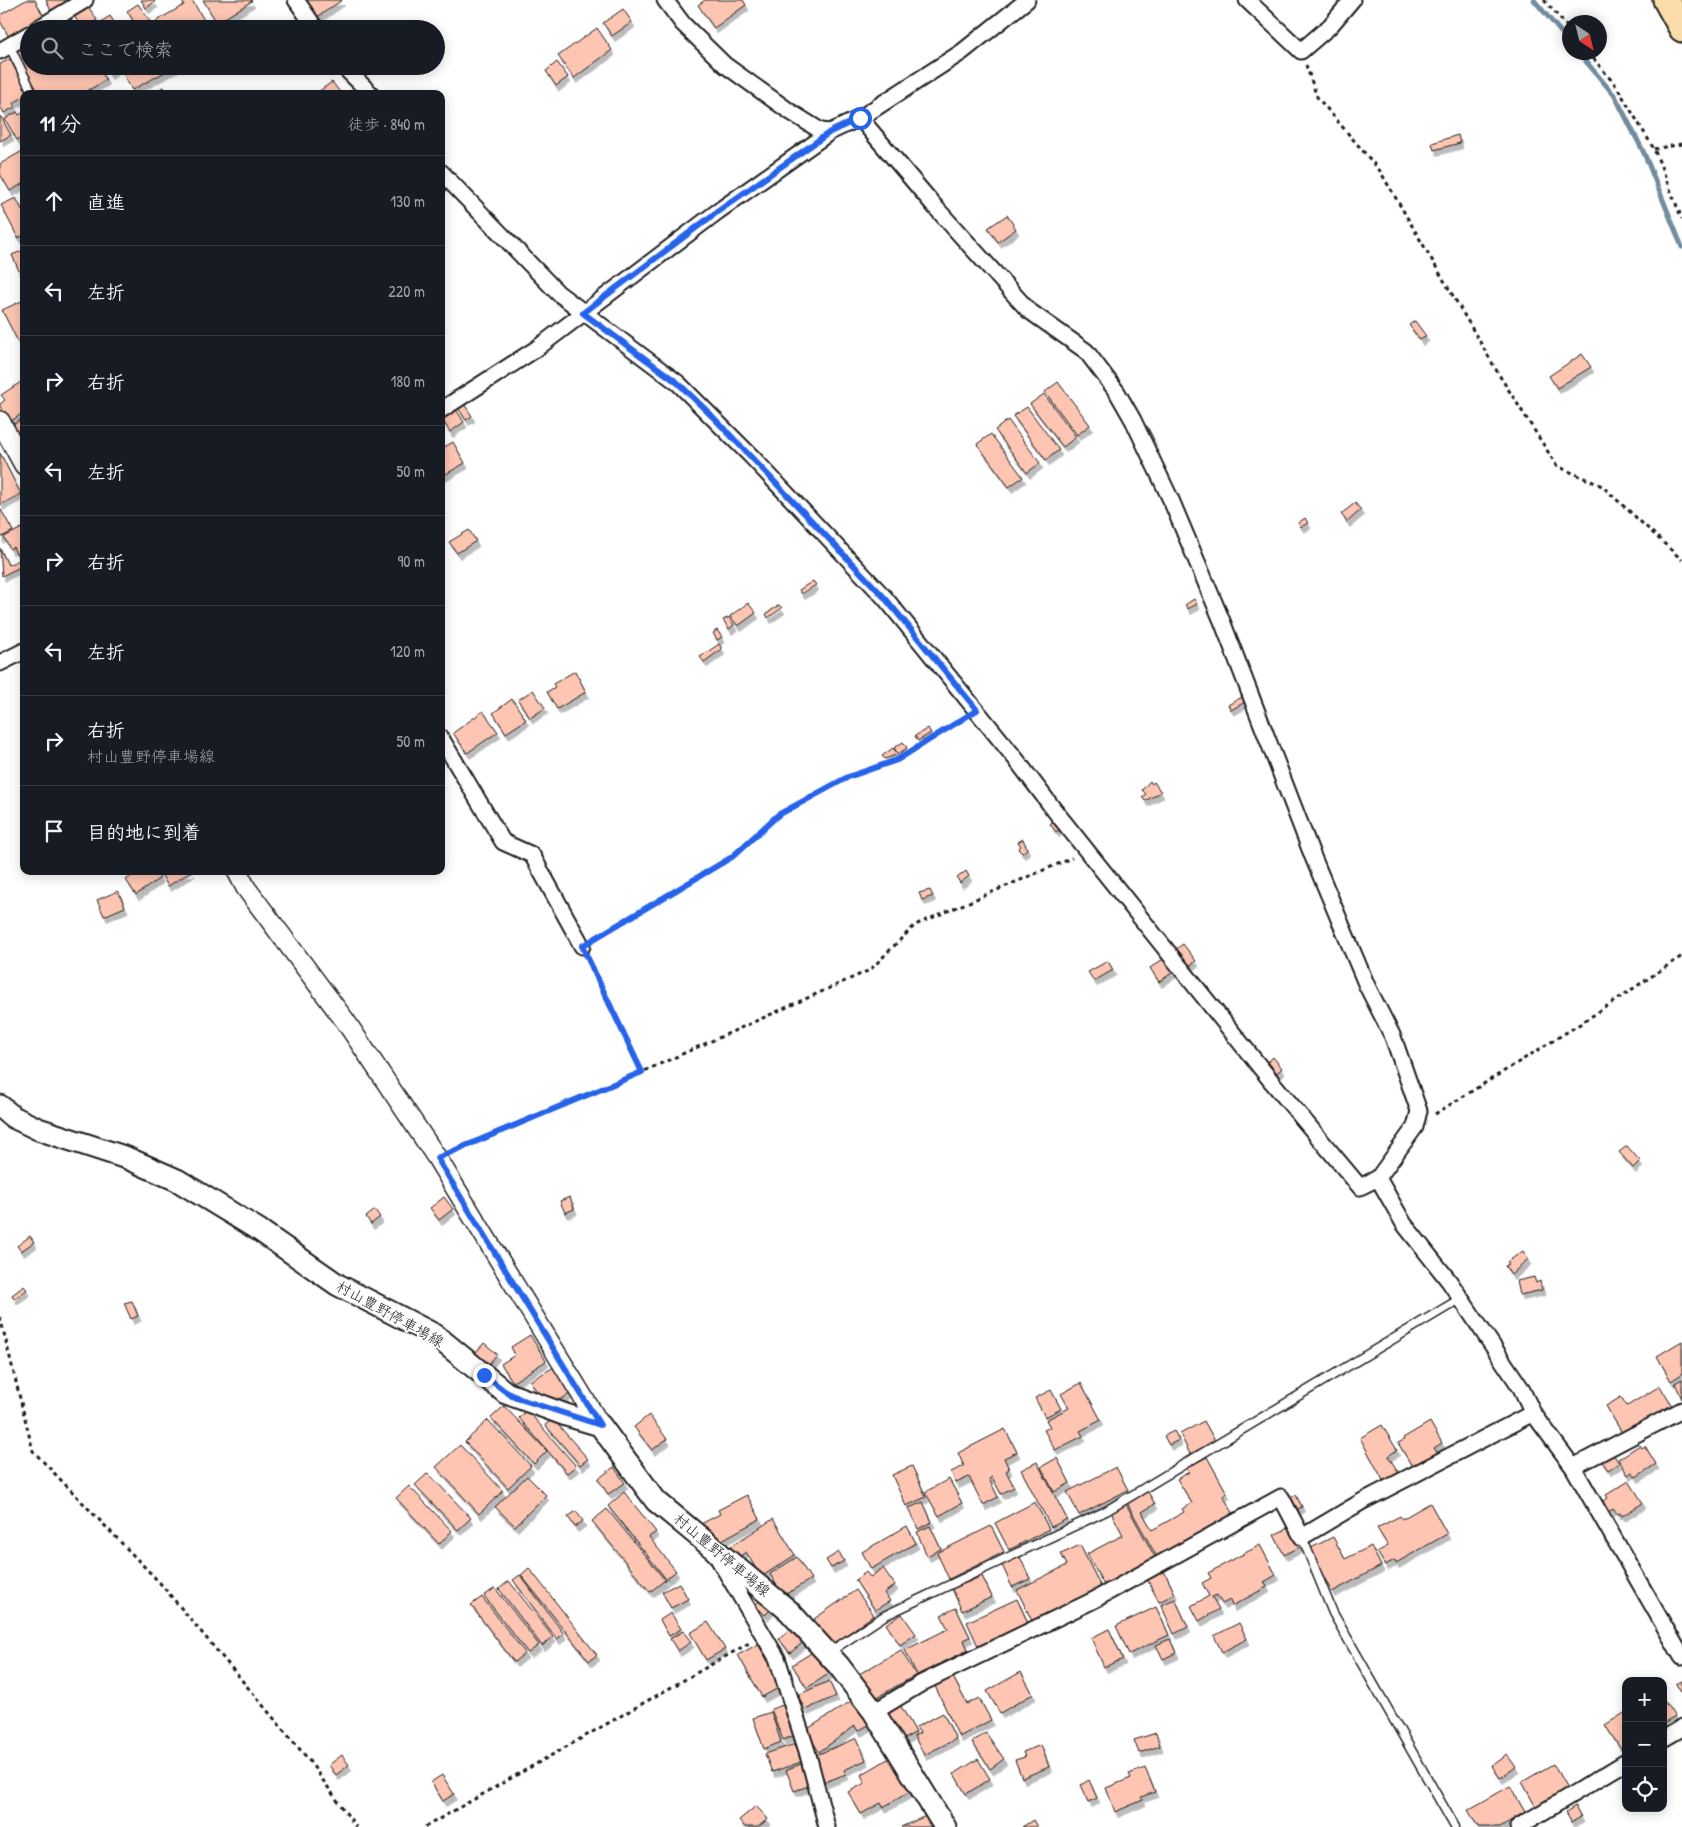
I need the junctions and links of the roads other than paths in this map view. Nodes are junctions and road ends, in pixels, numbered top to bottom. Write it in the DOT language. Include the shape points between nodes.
graph roads {
  1 [pos="86,0"];
  2 [pos="296,0"];
  3 [pos="665,0"];
  4 [pos="1027,0"];
  5 [pos="1247,0"];
  6 [pos="1352,0"];
  7 [pos="1666,0"];
  8 [pos="52,20"];
  9 [pos="310,20"];
  10 [pos="1682,29"];
  11 [pos="20,39"];
  12 [pos="5,48"];
  13 [pos="20,74"];
  14 [pos="21,75"];
  15 [pos="352,75"];
  16 [pos="30,90"];
  17 [pos="367,90"];
  18 [pos="860,118"];
  19 [pos="830,132"];
  20 [pos="445,176"];
  21 [pos="583,313"];
  22 [pos="445,407"];
  23 [pos="0,421"];
  24 [pos="20,458"];
  25 [pos="20,653"];
  26 [pos="0,664"];
  27 [pos="445,745"];
  28 [pos="239,875"];
  29 [pos="582,946"];
  30 [pos="0,1106"];
  31 [pos="1378,1178"];
  32 [pos="1460,1299"];
  33 [pos="1682,1410"];
  34 [pos="1533,1413"];
  35 [pos="600,1425"];
  36 [pos="1572,1467"];
  37 [pos="1302,1537"];
  38 [pos="710,1547"];
  39 [pos="828,1653"];
  40 [pos="1682,1657"];
  41 [pos="874,1712"];
  42 [pos="1682,1728"];
  43 [pos="1667,1737"];
  44 [pos="1622,1764"];
  45 [pos="827,1827"];
  46 [pos="945,1827"];
  47 [pos="1455,1827"];
  48 [pos="1518,1827"];
  1 -- 8 [label="street"];
  2 -- 9 [label="street"];
  3 -- 19 [label="street" via="683,24 725,65 789,111 822,131"];
  4 -- 18 [label="street" via="962,52"];
  5 -- 6 [label="street" via="1301,51 1330,26"];
  7 -- 10 [label="highway"];
  11 -- 12 [label="street"];
  12 -- 13 [label="lane"];
  14 -- 16 [label="lane"];
  15 -- 17 [label="street"];
  18 -- 19 [label="street"];
  18 -- 31 [label="street" via="1028,310 1086,351 1117,392 1133,420 1222,622 1300,824 1367,986 1393,1037 1419,1111 1415,1127"];
  19 -- 21 [label="street"];
  20 -- 21 [label="street" via="558,293"];
  21 -- 22 [label="street"];
  21 -- 31 [label="street" via="678,383 885,598 1272,1082 1360,1187"];
  23 -- 24 [label="street"];
  25 -- 26 [label="street"];
  27 -- 29 [label="street" via="503,842 532,855"];
  28 -- 35 [label="street" via="346,1022 437,1158"];
  30 -- 35 [label="main road, 村山豊野停車場線" via="13,1117 38,1129 127,1158 177,1180 259,1230 338,1285 435,1336 506,1392"];
  31 -- 32 [label="street" via="1404,1224"];
  32 -- 34 [label="street" via="1521,1388"];
  32 -- 39 [label="lane" via="1106,1511 884,1616"];
  33 -- 36 [label="street"];
  34 -- 36 [label="street"];
  34 -- 37 [label="street" via="1361,1502"];
  35 -- 38 [label="main road, 村山豊野停車場線" via="656,1501"];
  36 -- 40 [label="street"];
  37 -- 41 [label="street" via="1281,1497 1094,1600 930,1679"];
  37 -- 47 [label="lane" via="1333,1613"];
  38 -- 39 [label="main road, 村山豊野停車場線" via="789,1611"];
  38 -- 45 [label="street" via="776,1658 810,1760"];
  39 -- 41 [label="main road, 村山豊野停車場線"];
  41 -- 46 [label="main road, 村山豊野停車場線"];
  42 -- 43 [label="street"];
  44 -- 48 [label="street"];
}
